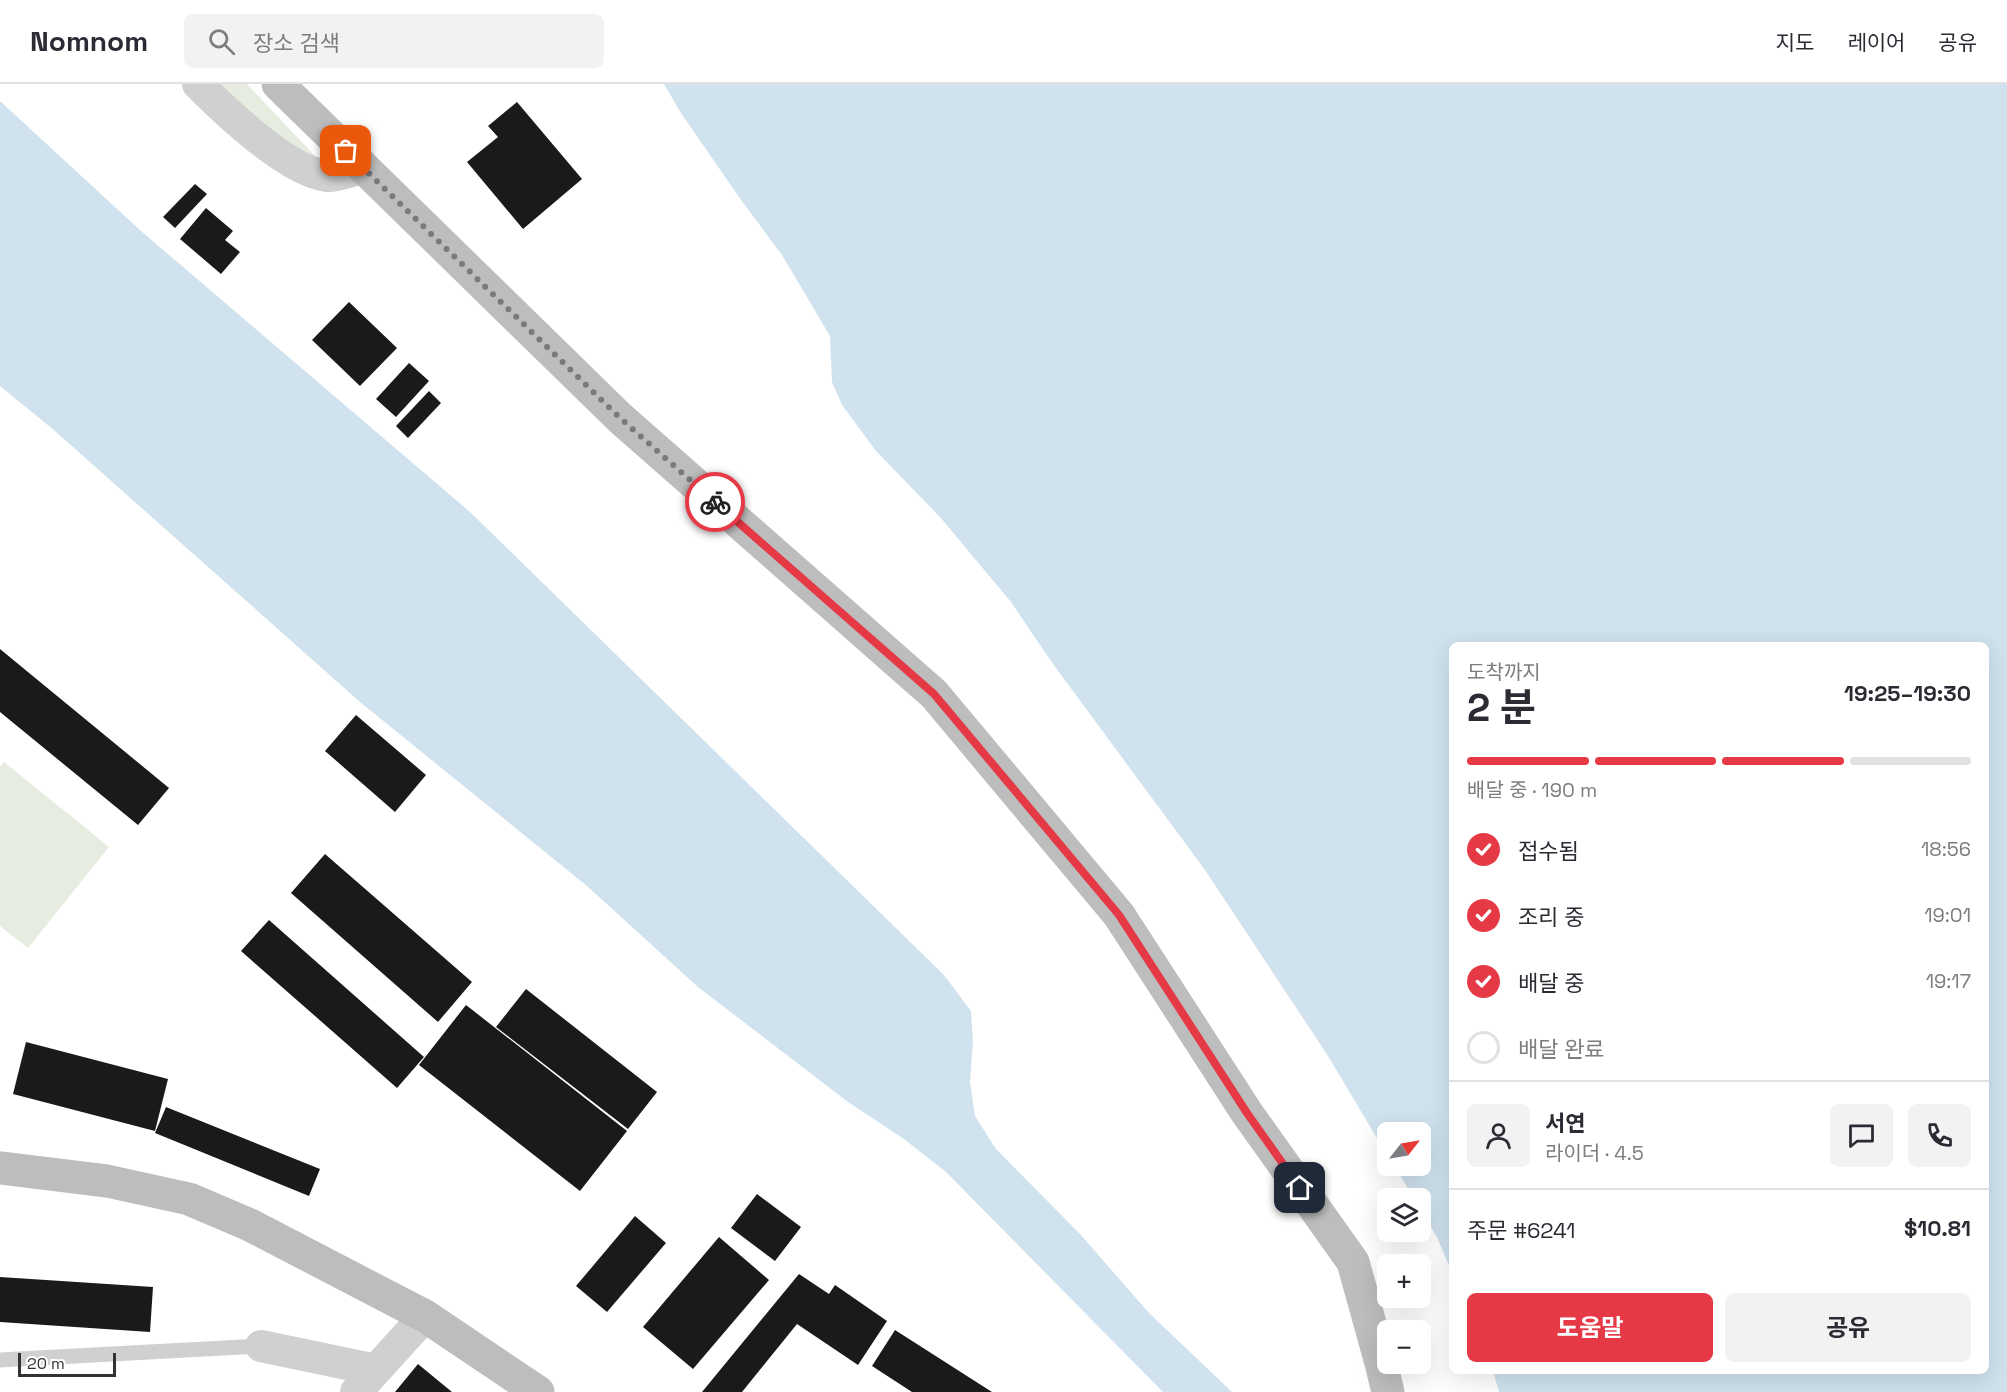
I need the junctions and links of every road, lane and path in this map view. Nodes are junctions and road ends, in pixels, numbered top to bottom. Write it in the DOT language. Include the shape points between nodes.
graph roads {
  1 [pos="198,84"];
  2 [pos="278,84"];
  3 [pos="363,168"];
  4 [pos="0,1168"];
  5 [pos="424,1316"];
  6 [pos="261,1346"];
  7 [pos="0,1360"];
  8 [pos="366,1381"];
  9 [pos="538,1392"];
  10 [pos="1388,1392"];
  1 -- 3 [label="street" via="247,131 299,167 328,176"];
  2 -- 3 [label="street"];
  3 -- 10 [label="street" via="620,418 934,694 1119,915 1247,1113 1353,1262"];
  4 -- 5 [label="street" via="107,1181 189,1199 259,1230"];
  5 -- 8 [label="street"];
  5 -- 9 [label="street"];
  6 -- 7 [label="lane"];
  6 -- 8 [label="street"];
}
